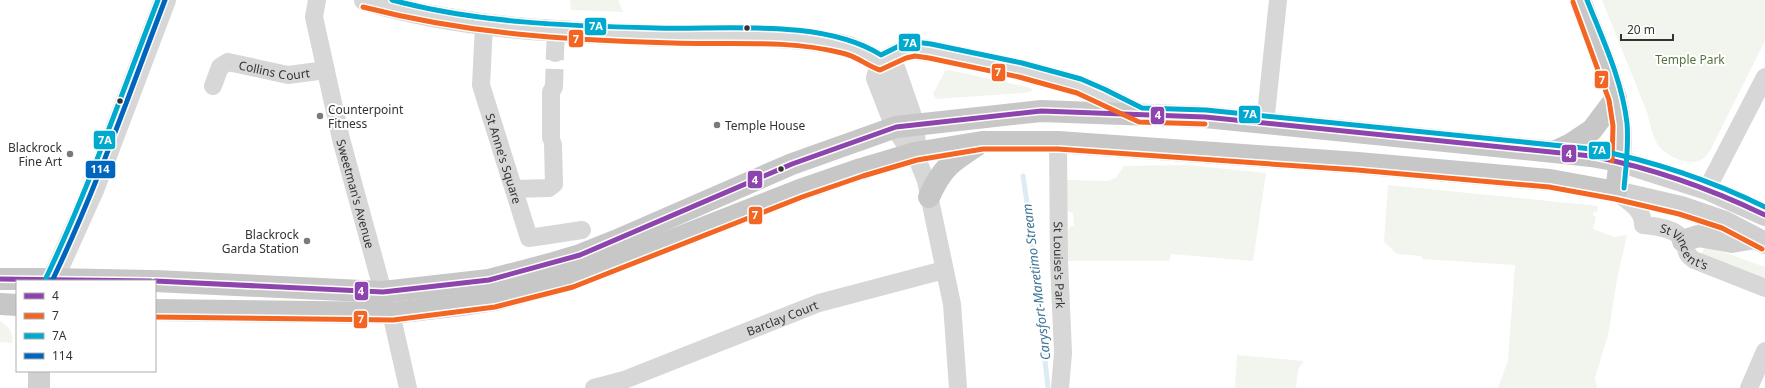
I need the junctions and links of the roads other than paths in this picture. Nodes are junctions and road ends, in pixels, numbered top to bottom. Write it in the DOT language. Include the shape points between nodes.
graph roads {
  1 [pos="165,0"];
  2 [pos="317,0"];
  3 [pos="365,0"];
  4 [pos="1278,0"];
  5 [pos="1580,0"];
  6 [pos="484,26"];
  7 [pos="556,32"];
  8 [pos="555,53"];
  9 [pos="881,63"];
  10 [pos="326,70"];
  11 [pos="1765,77"];
  12 [pos="213,86"];
  13 [pos="554,86"];
  14 [pos="1616,98"];
  15 [pos="1140,115"];
  16 [pos="1265,124"];
  17 [pos="905,126"];
  18 [pos="982,142"];
  19 [pos="1058,142"];
  20 [pos="1554,152"];
  21 [pos="915,153"];
  22 [pos="1620,161"];
  23 [pos="514,189"];
  24 [pos="1707,189"];
  25 [pos="1616,192"];
  26 [pos="929,197"];
  27 [pos="1765,215"];
  28 [pos="582,230"];
  29 [pos="1760,240"];
  30 [pos="1683,241"];
  31 [pos="944,270"];
  32 [pos="0,279"];
  33 [pos="53,280"];
  34 [pos="156,281"];
  35 [pos="1765,288"];
  36 [pos="383,292"];
  37 [pos="0,304"];
  38 [pos="16,305"];
  39 [pos="156,310"];
  40 [pos="393,313"];
  41 [pos="1765,351"];
  42 [pos="39,372"];
  43 [pos="625,384"];
  44 [pos="39,388"];
  45 [pos="408,388"];
  46 [pos="594,388"];
  47 [pos="958,388"];
  48 [pos="1060,388"];
  49 [pos="1749,388"];
  1 -- 33 [label="street" via="92,194"];
  2 -- 10 [label="street, Sweetman's Avenue" via="314,16"];
  3 -- 6 [label="street" via="400,11"];
  4 -- 16 [label="street"];
  5 -- 14 [label="highway"];
  6 -- 7 [label="street"];
  6 -- 23 [label="street, St Anne's Square" via="481,85"];
  7 -- 8 [label="street"];
  7 -- 9 [label="street" via="780,37 828,42 863,52"];
  9 -- 15 [label="street" via="900,53 930,51 1021,70 1079,86"];
  9 -- 17 [label="street" via="877,78"];
  10 -- 12 [label="street, Collins Court" via="288,75 228,62 220,67"];
  10 -- 36 [label="street, Sweetman's Avenue" via="341,139"];
  11 -- 24 [label="street"];
  13 -- 23 [label="street" via="551,92 554,184 549,188"];
  14 -- 20 [label="highway" via="1592,130"];
  14 -- 22 [label="highway" via="1620,126"];
  15 -- 16 [label="highway"];
  15 -- 17 [label="highway" via="1041,111"];
  16 -- 20 [label="highway"];
  17 -- 21 [label="street"];
  17 -- 36 [label="highway" via="792,164 580,255 489,280"];
  18 -- 19 [label="highway"];
  18 -- 21 [label="highway"];
  18 -- 26 [label="highway" via="947,167"];
  19 -- 25 [label="highway" via="1358,163 1550,180"];
  19 -- 48 [label="street, St Louise's Park" via="1062,353"];
  20 -- 22 [label="highway"];
  21 -- 26 [label="street"];
  21 -- 40 [label="highway" via="800,190 570,280 494,300"];
  22 -- 24 [label="main road"];
  22 -- 25 [label="highway"];
  23 -- 28 [label="street, St Anne's Square" via="529,238"];
  24 -- 27 [label="main road"];
  25 -- 29 [label="main road" via="1681,207 1725,222"];
  25 -- 30 [label="street, St Vincent's" via="1637,208 1643,225 1656,226 1675,233"];
  26 -- 31 [label="street"];
  29 -- 30 [label="main road" via="1732,242 1698,236"];
  30 -- 35 [label="street, St Vincent's" via="1688,255 1694,260"];
  31 -- 43 [label="street, Barclay Court" via="819,303"];
  31 -- 47 [label="street" via="952,304"];
  32 -- 33 [label="highway"];
  34 -- 36 [label="highway"];
  37 -- 38 [label="highway"];
  39 -- 40 [label="highway"];
  40 -- 45 [label="street"];
  41 -- 49 [label="street"];
  42 -- 44 [label="main road"];
  43 -- 46 [label="street, Barclay Court"];
}
